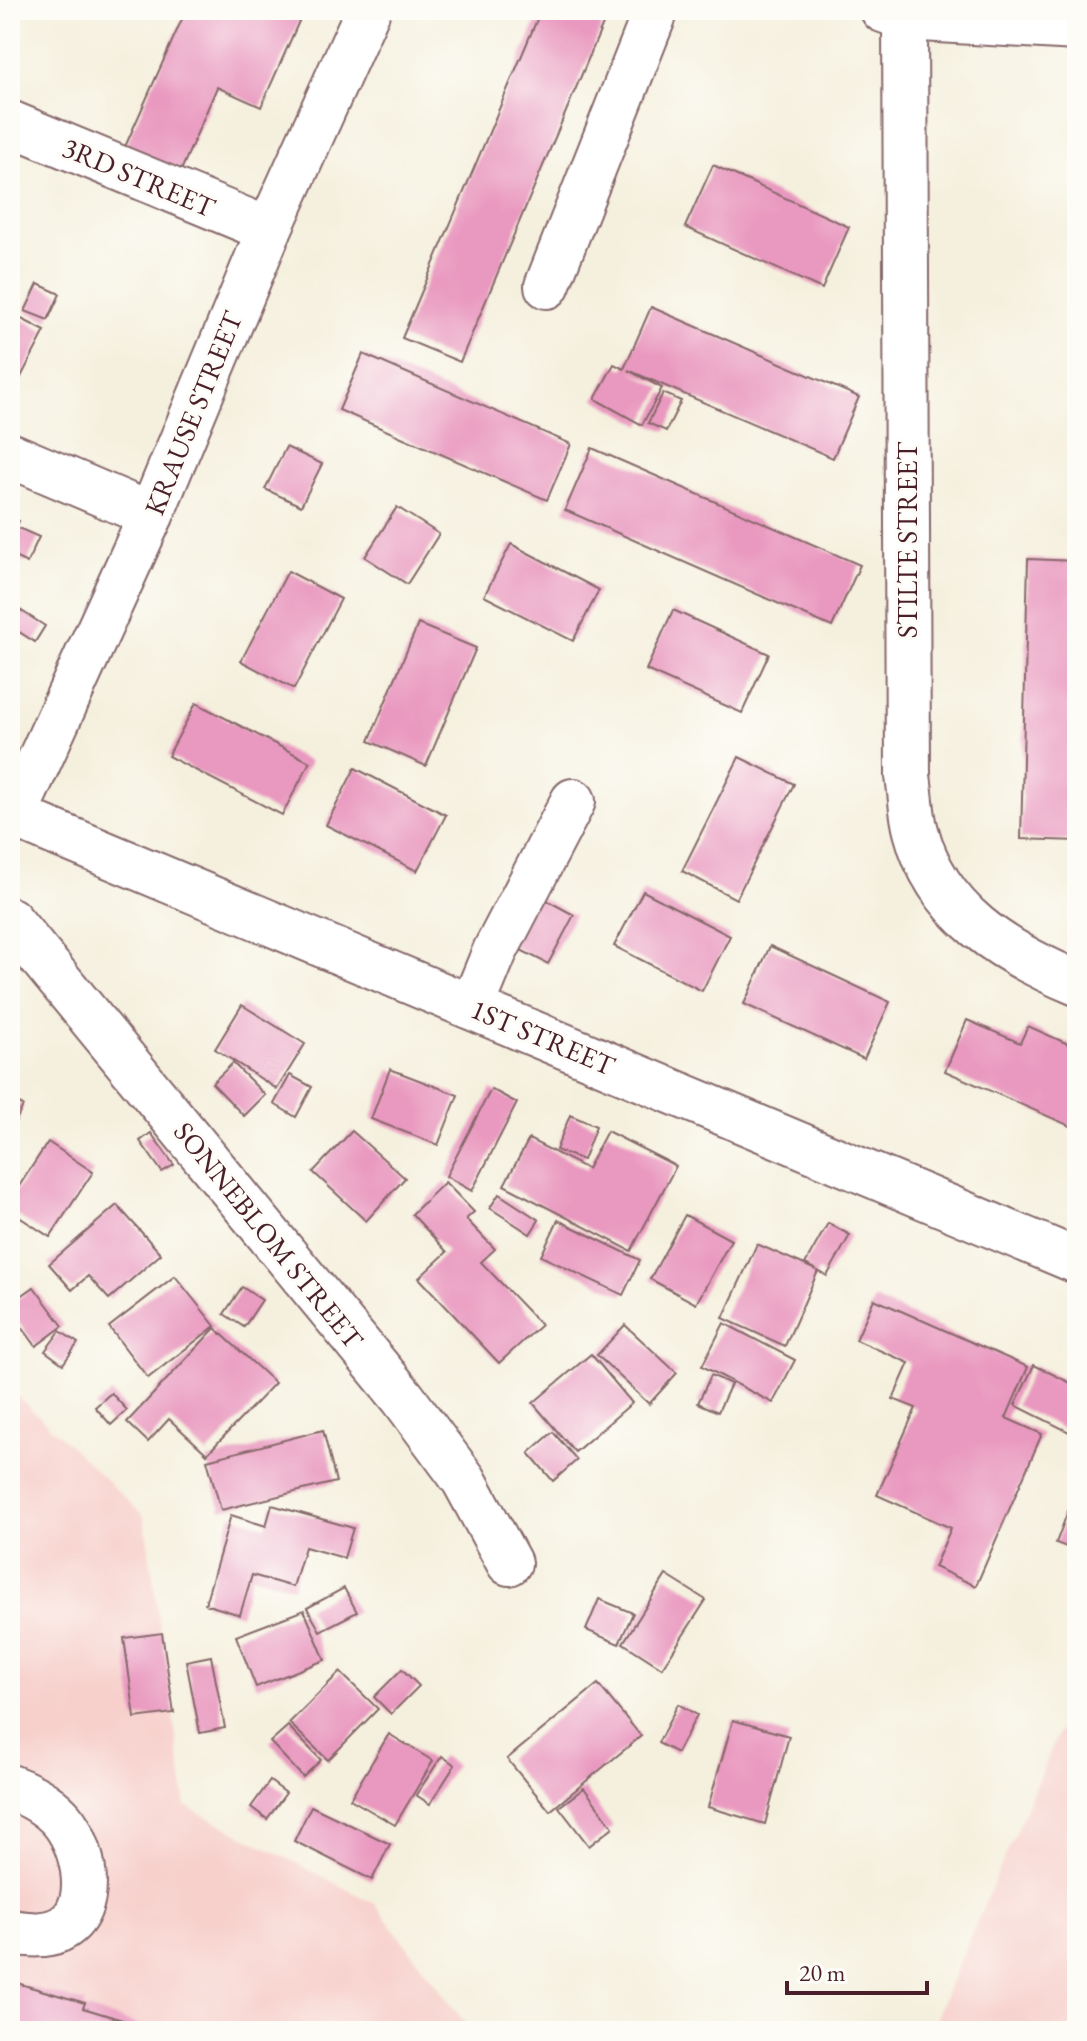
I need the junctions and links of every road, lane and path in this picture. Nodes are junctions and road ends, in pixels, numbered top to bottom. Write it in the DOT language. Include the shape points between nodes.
graph roads {
  1 [pos="368,10"];
  2 [pos="656,10"];
  3 [pos="894,14"];
  4 [pos="1077,28"];
  5 [pos="10,123"];
  6 [pos="269,230"];
  7 [pos="547,286"];
  8 [pos="10,455"];
  9 [pos="151,515"];
  10 [pos="573,801"];
  11 [pos="12,818"];
  12 [pos="10,920"];
  13 [pos="1077,983"];
  14 [pos="472,1007"];
  15 [pos="1077,1261"];
  16 [pos="509,1563"];
  17 [pos="10,1787"];
  18 [pos="10,1932"];
  1 -- 6 [label="street, KRAUSE STREET"];
  2 -- 7 [label="street"];
  3 -- 4 [label="street"];
  3 -- 13 [label="street, STILTE STREET" via="908,776 916,832 958,909 994,943"];
  5 -- 6 [label="street, 3RD STREET"];
  6 -- 9 [label="street, KRAUSE STREET"];
  8 -- 9 [label="street"];
  9 -- 11 [label="street, KRAUSE STREET"];
  10 -- 14 [label="street" via="495,951"];
  11 -- 14 [label="street, 1ST STREET"];
  12 -- 16 [label="street, SONNEBLOM STREET" via="403,1398 464,1480"];
  14 -- 15 [label="street, 1ST STREET"];
  17 -- 18 [label="street" via="60,1818 75,1838 84,1865 83,1894 61,1929 41,1935"];
}
